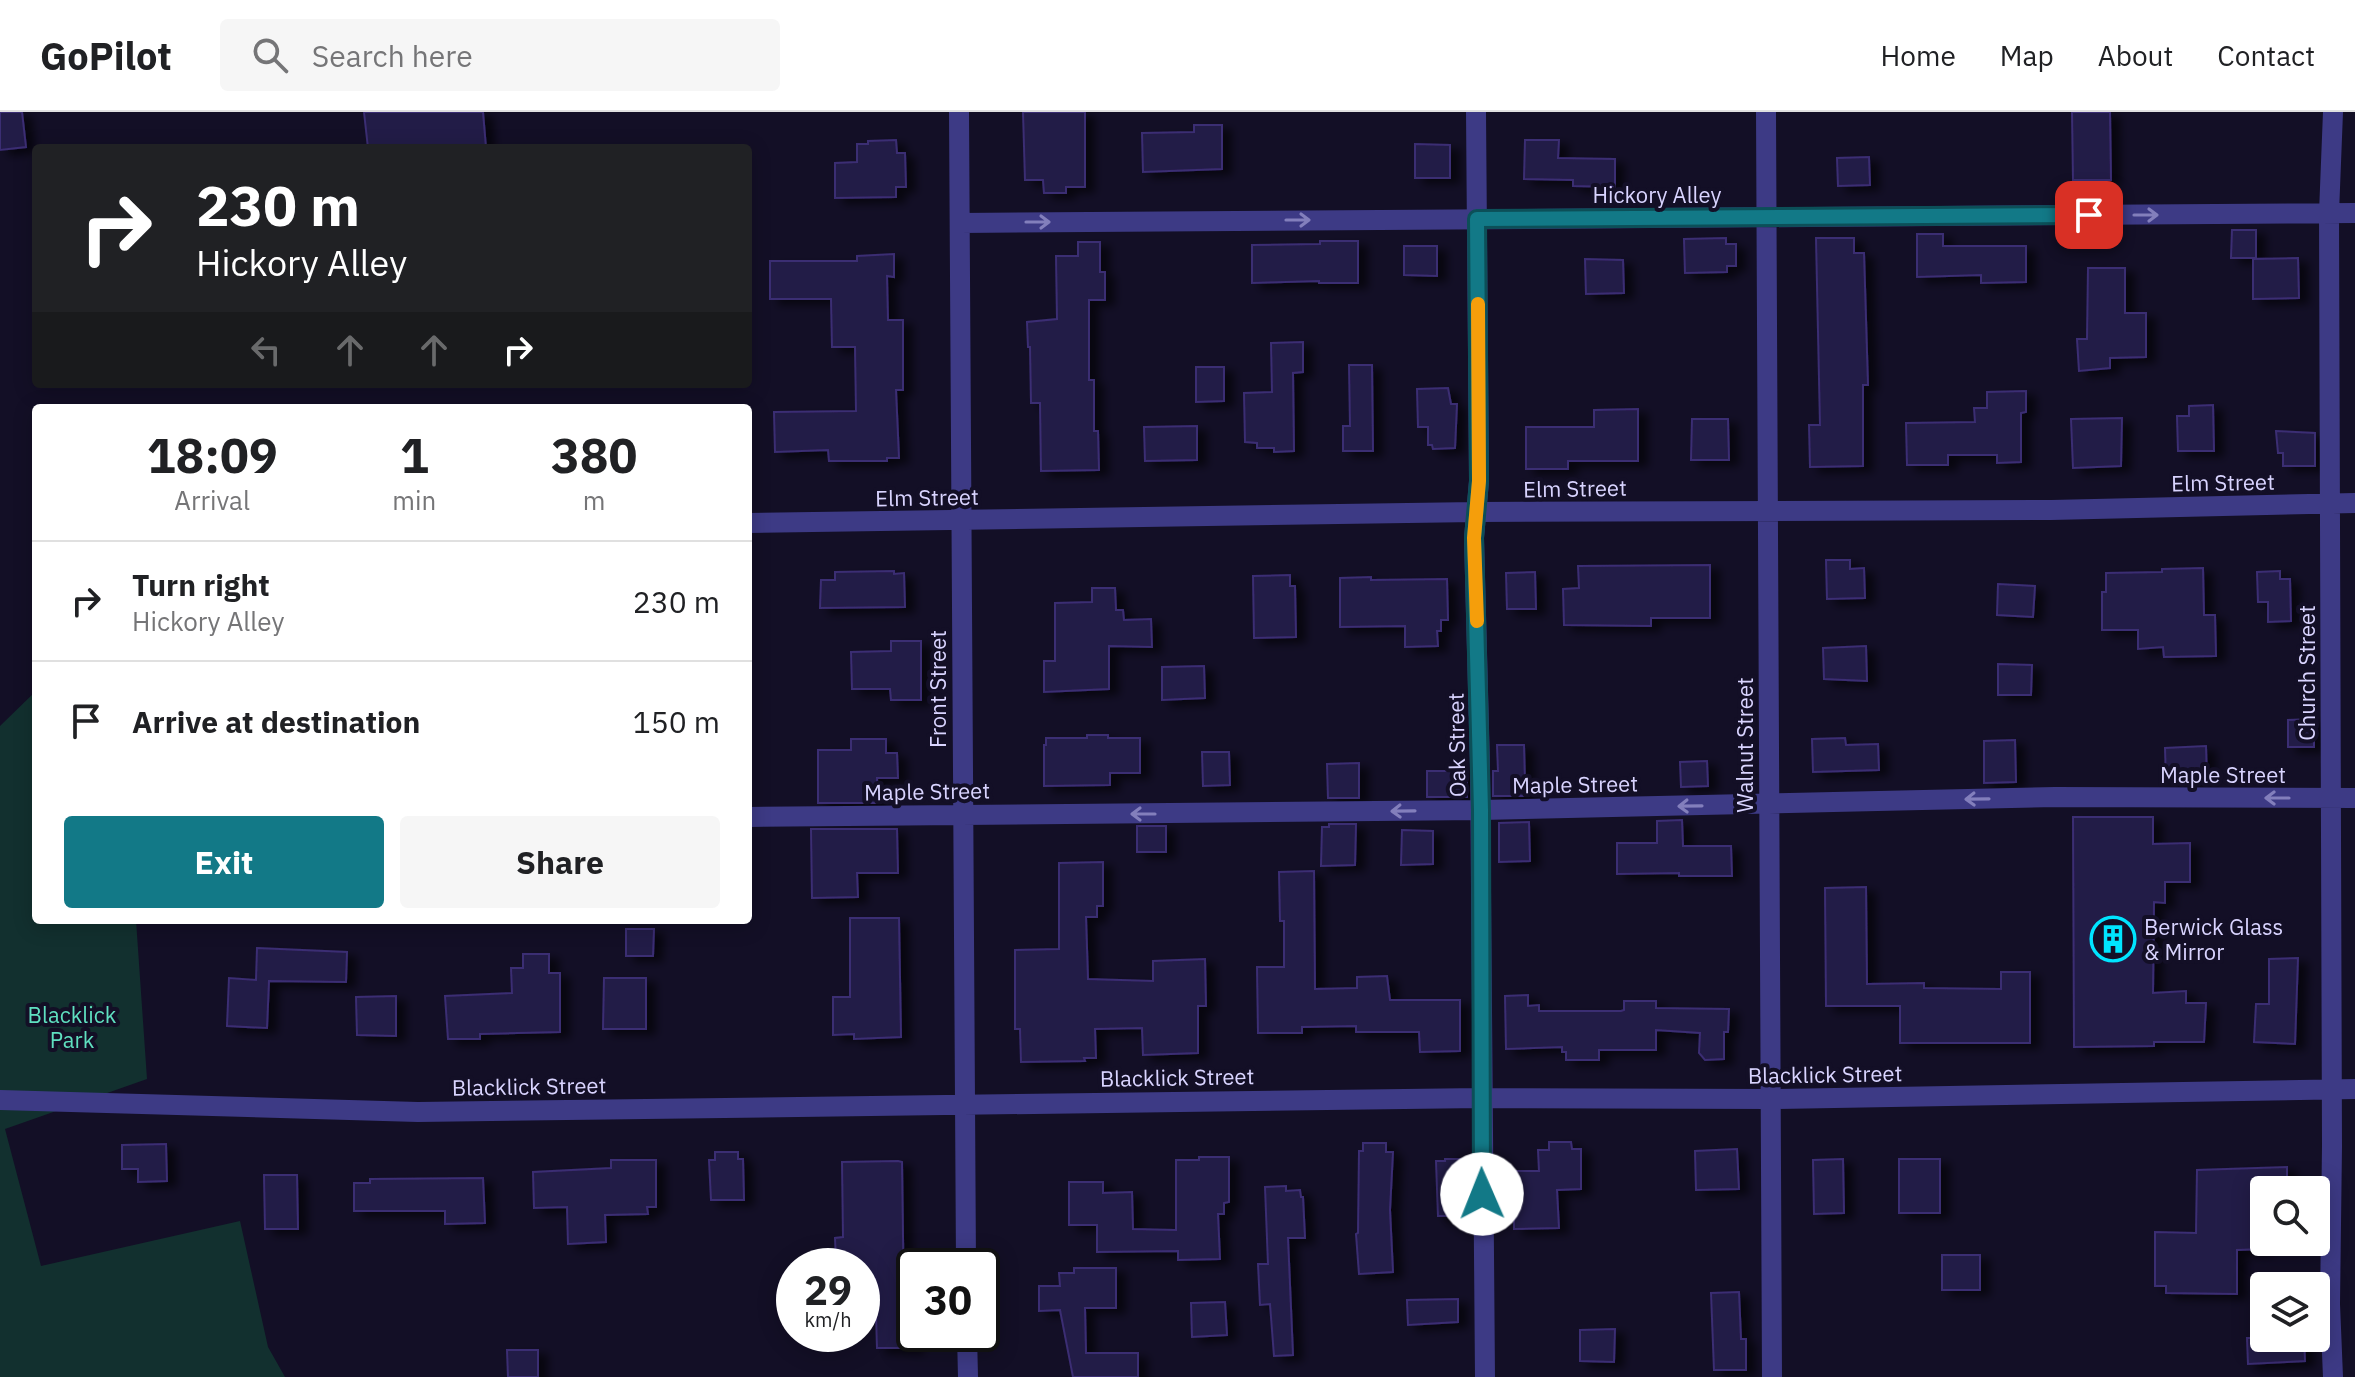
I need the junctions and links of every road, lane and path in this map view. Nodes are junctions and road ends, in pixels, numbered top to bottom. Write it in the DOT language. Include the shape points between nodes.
graph roads {
  1 [pos="959,112"];
  2 [pos="1476,112"];
  3 [pos="1766,112"];
  4 [pos="2333,112"];
  5 [pos="2329,213"];
  6 [pos="2355,213"];
  7 [pos="1765,217"];
  8 [pos="1477,219"];
  9 [pos="960,223"];
  10 [pos="2355,503"];
  11 [pos="2330,504"];
  12 [pos="1767,510"];
  13 [pos="1476,512"];
  14 [pos="960,521"];
  15 [pos="752,523"];
  16 [pos="2330,798"];
  17 [pos="2355,798"];
  18 [pos="1768,805"];
  19 [pos="1481,810"];
  20 [pos="962,815"];
  21 [pos="752,817"];
  22 [pos="2332,1089"];
  23 [pos="2355,1089"];
  24 [pos="1481,1098"];
  25 [pos="1771,1099"];
  26 [pos="0,1100"];
  27 [pos="964,1104"];
  28 [pos="966,1248"];
  29 [pos="967,1352"];
  30 [pos="968,1377"];
  31 [pos="1485,1377"];
  32 [pos="1772,1377"];
  33 [pos="2333,1377"];
  1 -- 9 [label="street, Front Street"];
  2 -- 8 [label="street, Oak Street"];
  3 -- 7 [label="street, Walnut Street"];
  4 -- 5 [label="street, Church Street"];
  5 -- 6 [label="street, Hickory Alley"];
  7 -- 5 [label="street, Hickory Alley, one-way"];
  5 -- 11 [label="street, Church Street"];
  7 -- 8 [label="street, Hickory Alley"];
  7 -- 12 [label="street, Walnut Street"];
  9 -- 8 [label="street, Hickory Alley, one-way"];
  8 -- 13 [label="street, Oak Street"];
  9 -- 14 [label="street, Front Street"];
  10 -- 11 [label="street, Elm Street"];
  11 -- 12 [label="street, Elm Street"];
  11 -- 16 [label="street, Church Street"];
  12 -- 13 [label="street, Elm Street"];
  12 -- 18 [label="street, Walnut Street"];
  13 -- 14 [label="street, Elm Street"];
  13 -- 19 [label="street, Oak Street"];
  14 -- 15 [label="street, Elm Street"];
  14 -- 20 [label="street, Front Street"];
  16 -- 17 [label="street, Maple Street"];
  16 -- 18 [label="street, Maple Street, one-way" via="2055,797"];
  16 -- 22 [label="street, Church Street"];
  18 -- 19 [label="street, Maple Street, one-way"];
  18 -- 25 [label="street, Walnut Street"];
  19 -- 20 [label="street, Maple Street, one-way"];
  19 -- 24 [label="street, Oak Street"];
  20 -- 21 [label="street, Maple Street"];
  20 -- 27 [label="street, Front Street"];
  22 -- 23 [label="street, Blacklick Street"];
  22 -- 25 [label="street, Blacklick Street"];
  22 -- 33 [label="street, Church Street"];
  24 -- 25 [label="street, Blacklick Street"];
  24 -- 27 [label="street, Blacklick Street"];
  24 -- 31 [label="street, Oak Street"];
  25 -- 32 [label="street, Walnut Street"];
  26 -- 27 [label="street, Blacklick Street" via="418,1112"];
  27 -- 28 [label="street, Front Street"];
  29 -- 30 [label="street"];
}
